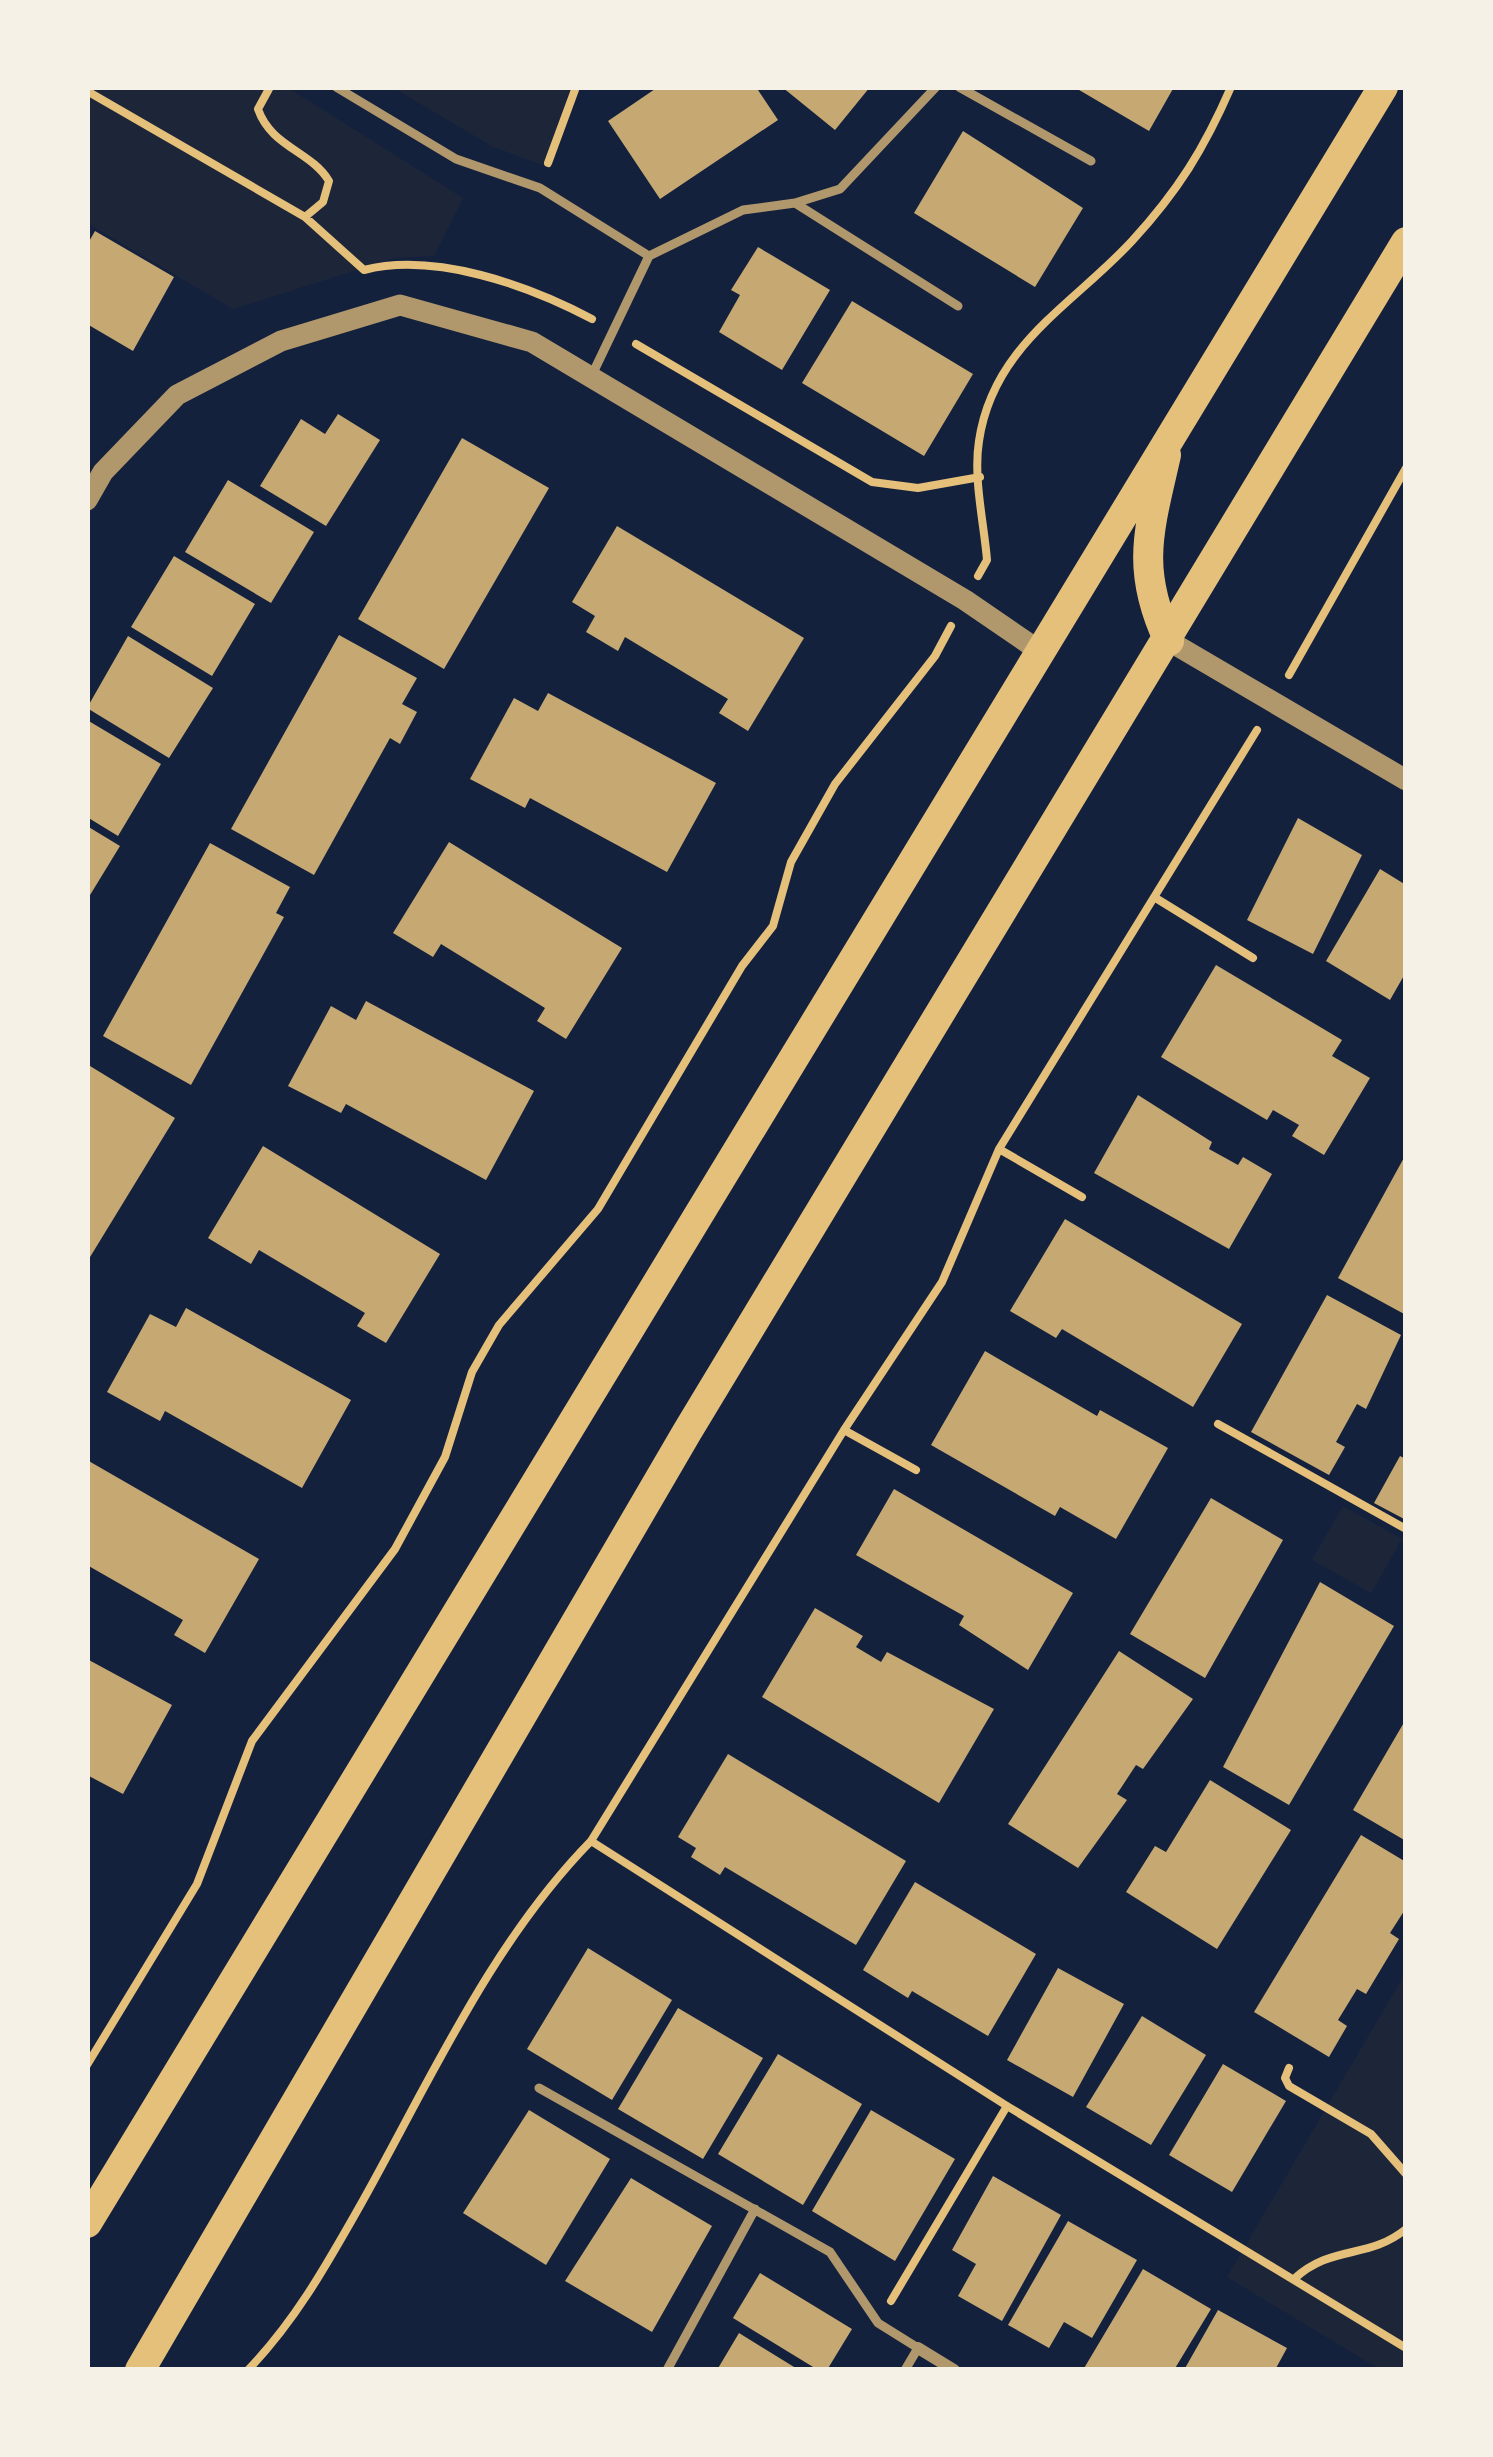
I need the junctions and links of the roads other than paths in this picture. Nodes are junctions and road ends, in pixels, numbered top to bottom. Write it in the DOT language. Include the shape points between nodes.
graph roads {
  1 [pos="336,87"];
  2 [pos="936,87"];
  3 [pos="959,87"];
  4 [pos="1383,87"];
  5 [pos="1091,161"];
  6 [pos="795,203"];
  7 [pos="1406,242"];
  8 [pos="649,256"];
  9 [pos="958,306"];
  10 [pos="591,378"];
  11 [pos="1172,432"];
  12 [pos="87,500"];
  13 [pos="1169,640"];
  14 [pos="1038,650"];
  15 [pos="1406,780"];
  16 [pos="539,2088"];
  17 [pos="755,2210"];
  18 [pos="87,2223"];
  19 [pos="918,2348"];
  20 [pos="140,2370"];
  21 [pos="668,2370"];
  22 [pos="905,2370"];
  23 [pos="954,2370"];
  1 -- 8 [label="lane" via="456,159 540,188"];
  2 -- 6 [label="lane" via="841,189"];
  3 -- 5 [label="lane"];
  4 -- 11 [label="main road"];
  6 -- 8 [label="lane" via="742,210"];
  6 -- 9 [label="lane"];
  7 -- 13 [label="main road"];
  8 -- 10 [label="lane"];
  10 -- 12 [label="street" via="532,342 400,305 280,341 177,394"];
  10 -- 14 [label="street"];
  11 -- 13 [label="main road" via="1147,539 1149,599"];
  11 -- 14 [label="main road"];
  13 -- 15 [label="street"];
  13 -- 20 [label="main road" via="687,1432"];
  14 -- 18 [label="main road"];
  16 -- 17 [label="lane"];
  17 -- 19 [label="lane" via="830,2252 878,2324"];
  17 -- 21 [label="lane"];
  19 -- 22 [label="lane"];
  19 -- 23 [label="street"];
}
